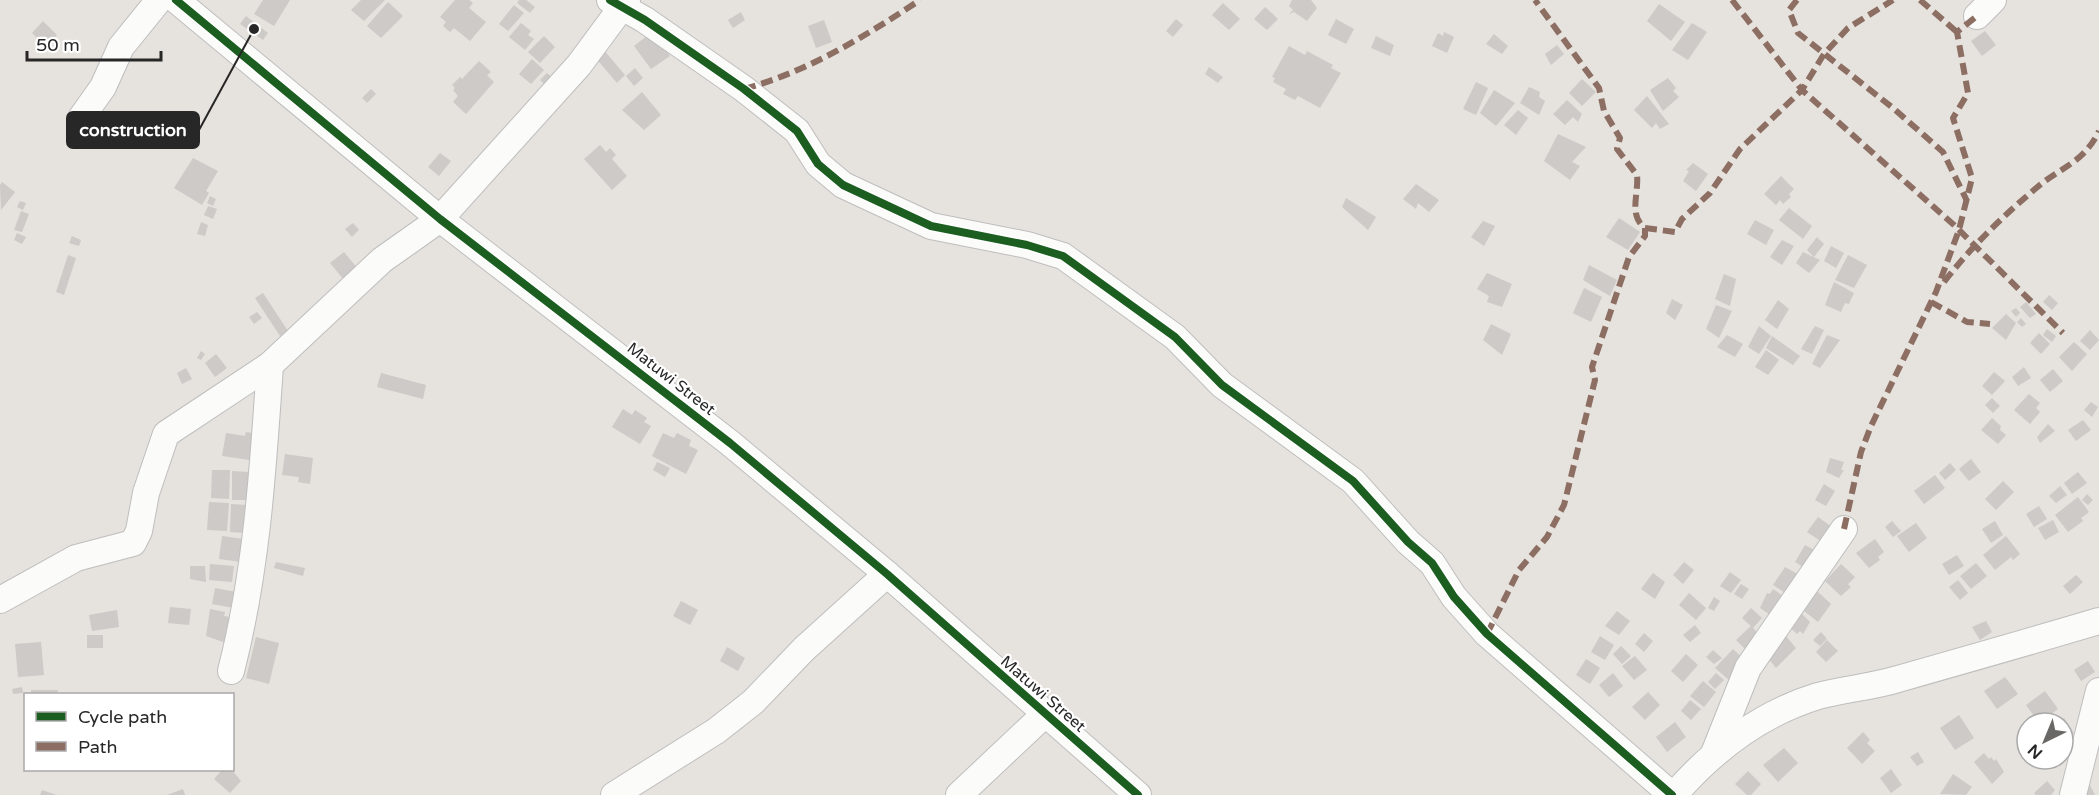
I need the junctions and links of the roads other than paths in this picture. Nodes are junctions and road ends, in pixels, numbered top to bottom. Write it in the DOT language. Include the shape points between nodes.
graph roads {
  1 [pos="159,0"];
  2 [pos="176,0"];
  3 [pos="619,3"];
  4 [pos="81,118"];
  5 [pos="440,219"];
  6 [pos="270,365"];
  7 [pos="1844,529"];
  8 [pos="887,574"];
  9 [pos="0,600"];
  10 [pos="2099,621"];
  11 [pos="231,671"];
  12 [pos="2098,701"];
  13 [pos="1045,714"];
  14 [pos="1713,756"];
  15 [pos="614,795"];
  16 [pos="959,795"];
  17 [pos="1138,795"];
  18 [pos="1673,795"];
  19 [pos="2073,795"];
  1 -- 4 [label="street" via="121,47 103,87"];
  2 -- 5 [label="street, Matuwi Street"];
  3 -- 5 [label="street" via="579,65"];
  3 -- 18 [label="street" via="797,131 818,164 843,185 931,226 1027,244 1063,256 1175,337 1222,385 1353,481 1432,563 1454,597 1487,634"];
  5 -- 6 [label="street" via="382,260"];
  5 -- 8 [label="street, Matuwi Street" via="730,443"];
  6 -- 9 [label="street" via="166,434 146,494 140,531 133,543 76,558"];
  6 -- 11 [label="street" via="253,568 247,612"];
  7 -- 14 [label="street" via="1748,668"];
  8 -- 13 [label="street, Matuwi Street"];
  8 -- 15 [label="street" via="804,649 753,702 716,731"];
  10 -- 14 [label="street" via="1894,681 1818,696 1737,734"];
  12 -- 19 [label="street"];
  13 -- 16 [label="street"];
  13 -- 17 [label="street, Matuwi Street"];
  14 -- 18 [label="street"];
}
